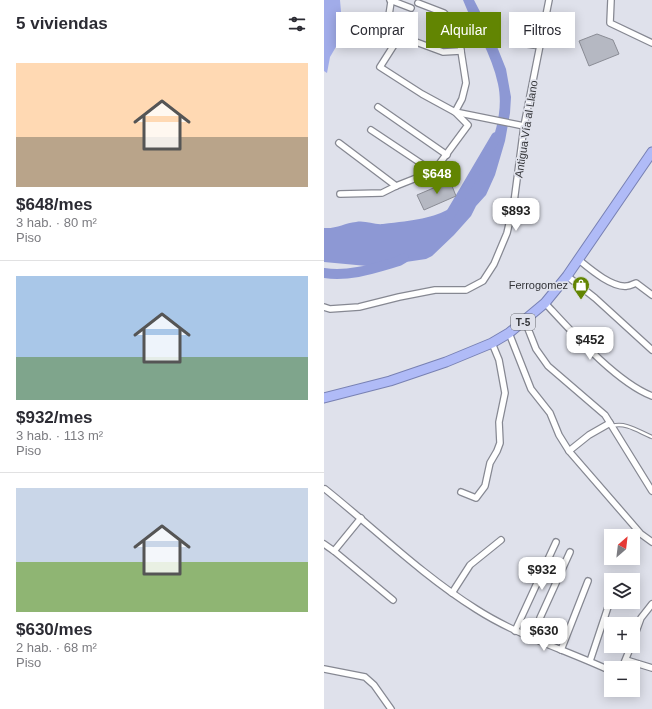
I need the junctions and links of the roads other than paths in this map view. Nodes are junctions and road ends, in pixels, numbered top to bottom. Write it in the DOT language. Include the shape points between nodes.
graph roads {
  1 [pos="549,0"];
  2 [pos="611,0"];
  3 [pos="390,1"];
  4 [pos="418,3"];
  5 [pos="411,8"];
  6 [pos="418,43"];
  7 [pos="652,43"];
  8 [pos="461,51"];
  9 [pos="378,107"];
  10 [pos="455,112"];
  11 [pos="524,126"];
  12 [pos="371,130"];
  13 [pos="339,143"];
  14 [pos="652,152"];
  15 [pos="447,155"];
  16 [pos="429,173"];
  17 [pos="396,186"];
  18 [pos="340,194"];
  19 [pos="579,260"];
  20 [pos="567,276"];
  21 [pos="652,295"];
  22 [pos="545,303"];
  23 [pos="324,307"];
  24 [pos="525,321"];
  25 [pos="509,333"];
  26 [pos="492,343"];
  27 [pos="652,350"];
  28 [pos="652,396"];
  29 [pos="324,398"];
  30 [pos="611,425"];
  31 [pos="652,437"];
  32 [pos="569,450"];
  33 [pos="325,489"];
  34 [pos="652,491"];
  35 [pos="461,492"];
  36 [pos="361,518"];
  37 [pos="501,540"];
  38 [pos="556,542"];
  39 [pos="652,542"];
  40 [pos="324,544"];
  41 [pos="334,551"];
  42 [pos="570,552"];
  43 [pos="588,581"];
  44 [pos="452,593"];
  45 [pos="393,600"];
  46 [pos="652,604"];
  47 [pos="606,609"];
  48 [pos="640,621"];
  49 [pos="515,631"];
  50 [pos="534,638"];
  51 [pos="561,650"];
  52 [pos="628,653"];
  53 [pos="626,660"];
  54 [pos="590,662"];
  55 [pos="604,668"];
  56 [pos="652,668"];
  57 [pos="324,670"];
  58 [pos="391,709"];
  1 -- 11 [label="street, Antigua Vía al Llano"];
  2 -- 7 [label="street" via="610,23"];
  3 -- 5 [label="street"];
  3 -- 10 [label="street" via="387,28 401,34 380,66"];
  4 -- 8 [label="street" via="444,13 459,28"];
  6 -- 8 [label="street" via="444,52"];
  8 -- 10 [label="street" via="466,83"];
  9 -- 15 [label="street"];
  10 -- 11 [label="street"];
  10 -- 15 [label="street" via="468,125"];
  11 -- 23 [label="street, Antigua Vía al Llano" via="514,202 507,233 494,264 483,281 466,290 435,290 359,307"];
  12 -- 16 [label="street" via="425,166"];
  13 -- 17 [label="street"];
  14 -- 19 [label="highway, T-5"];
  15 -- 16 [label="street" via="434,171"];
  16 -- 17 [label="street"];
  17 -- 18 [label="street" via="382,194"];
  19 -- 20 [label="highway, T-5"];
  19 -- 21 [label="street" via="606,279 626,286 636,283"];
  20 -- 22 [label="highway, T-5"];
  20 -- 27 [label="street"];
  22 -- 24 [label="highway, T-5"];
  22 -- 28 [label="street" via="608,366 638,389"];
  24 -- 25 [label="highway, T-5"];
  24 -- 30 [label="street" via="536,349 548,366 598,408"];
  25 -- 26 [label="highway, T-5"];
  25 -- 32 [label="street" via="531,389 550,413 559,435"];
  26 -- 29 [label="highway, T-5" via="446,362"];
  26 -- 35 [label="street" via="499,360 505,393 499,422 500,443 490,463 485,486 479,495 476,498"];
  30 -- 31 [label="lane" via="625,425"];
  30 -- 32 [label="street" via="589,435"];
  30 -- 34 [label="street"];
  32 -- 39 [label="street" via="641,534"];
  33 -- 36 [label="street"];
  36 -- 41 [label="street"];
  36 -- 44 [label="street"];
  37 -- 44 [label="street" via="470,565"];
  38 -- 49 [label="street"];
  40 -- 41 [label="street"];
  41 -- 45 [label="street"];
  42 -- 50 [label="street" via="540,618"];
  43 -- 51 [label="street"];
  44 -- 49 [label="street"];
  46 -- 48 [label="street"];
  47 -- 54 [label="street"];
  49 -- 50 [label="street"];
  50 -- 51 [label="street"];
  51 -- 54 [label="street"];
  52 -- 53 [label="street"];
  53 -- 56 [label="street"];
  54 -- 55 [label="street"];
  57 -- 58 [label="street" via="365,677"];
}
